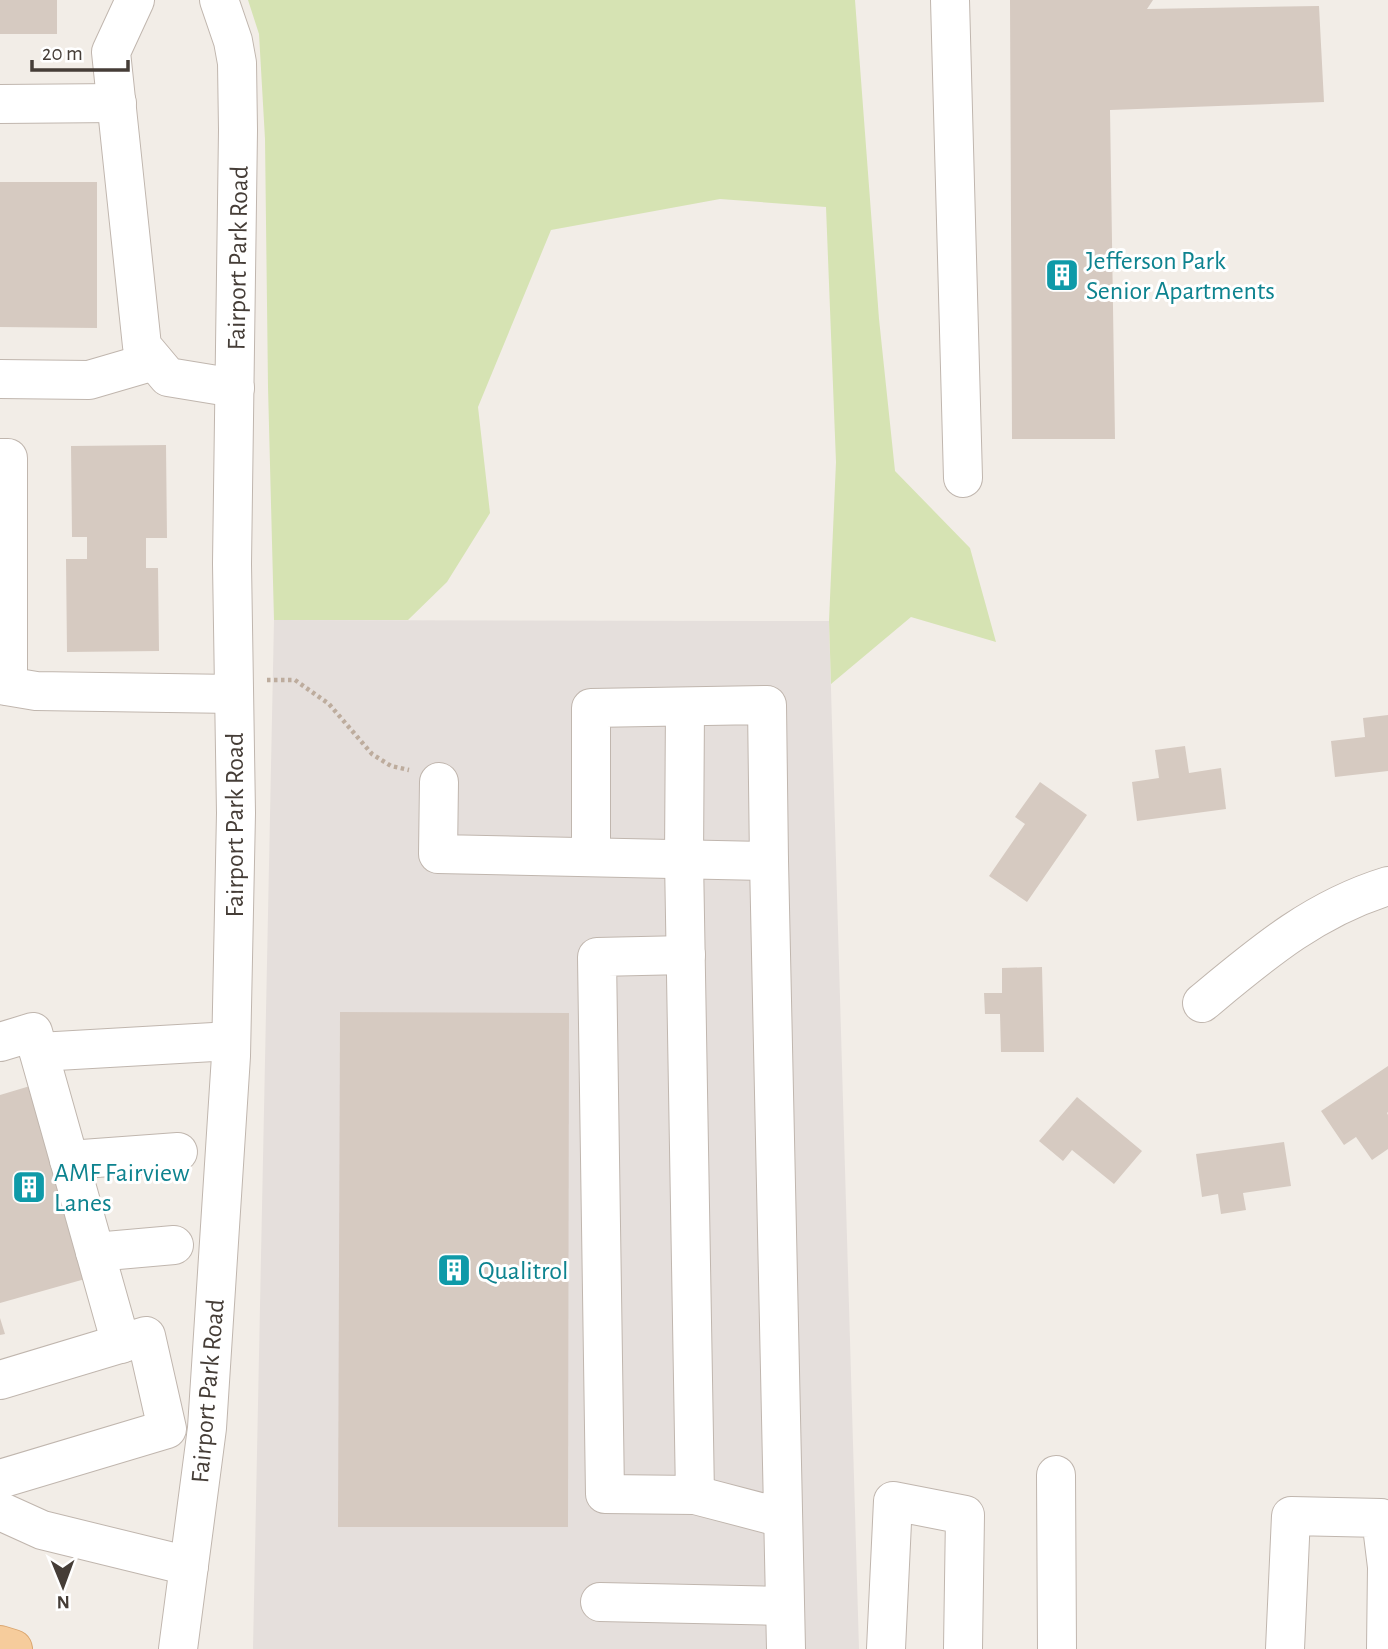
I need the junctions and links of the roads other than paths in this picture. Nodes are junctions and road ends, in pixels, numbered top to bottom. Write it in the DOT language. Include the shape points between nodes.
graph roads {
  1 [pos="135,0"];
  2 [pos="219,0"];
  3 [pos="950,0"];
  4 [pos="117,103"];
  5 [pos="0,104"];
  6 [pos="154,361"];
  7 [pos="0,379"];
  8 [pos="235,388"];
  9 [pos="0,458"];
  10 [pos="963,478"];
  11 [pos="4,685"];
  12 [pos="234,687"];
  13 [pos="685,707"];
  14 [pos="439,782"];
  15 [pos="591,857"];
  16 [pos="684,859"];
  17 [pos="769,861"];
  18 [pos="1388,886"];
  19 [pos="685,955"];
  20 [pos="1202,1003"];
  21 [pos="231,1041"];
  22 [pos="0,1042"];
  23 [pos="39,1052"];
  24 [pos="178,1152"];
  25 [pos="69,1160"];
  26 [pos="174,1245"];
  27 [pos="95,1252"];
  28 [pos="121,1344"];
  29 [pos="0,1380"];
  30 [pos="207,1428"];
  31 [pos="167,1429"];
  32 [pos="1056,1475"];
  33 [pos="0,1479"];
  34 [pos="695,1495"];
  35 [pos="0,1511"];
  36 [pos="783,1518"];
  37 [pos="189,1566"];
  38 [pos="600,1602"];
  39 [pos="785,1606"];
  40 [pos="0,1645"];
  41 [pos="13,1649"];
  42 [pos="178,1649"];
  43 [pos="786,1649"];
  44 [pos="886,1649"];
  45 [pos="963,1649"];
  46 [pos="1057,1649"];
  47 [pos="1285,1649"];
  48 [pos="1385,1649"];
  1 -- 4 [label="street" via="111,52"];
  2 -- 8 [label="street, Fairport Park Road" via="237,63"];
  3 -- 10 [label="street"];
  4 -- 5 [label="street"];
  4 -- 6 [label="street" via="142,346"];
  6 -- 7 [label="street" via="89,380"];
  6 -- 8 [label="street" via="168,377"];
  8 -- 12 [label="street, Fairport Park Road"];
  9 -- 11 [label="street" via="8,458"];
  11 -- 12 [label="street" via="36,691"];
  12 -- 21 [label="street, Fairport Park Road"];
  13 -- 15 [label="street" via="592,708"];
  13 -- 16 [label="street"];
  13 -- 17 [label="street" via="767,705"];
  14 -- 15 [label="street" via="438,854"];
  15 -- 16 [label="street"];
  16 -- 17 [label="street"];
  16 -- 19 [label="street"];
  17 -- 36 [label="street"];
  18 -- 20 [label="street" via="1325,911 1266,950"];
  19 -- 34 [label="street"];
  19 -- 34 [label="street" via="597,957 604,1453 605,1494"];
  21 -- 23 [label="street"];
  21 -- 30 [label="street, Fairport Park Road"];
  22 -- 23 [label="street" via="33,1032"];
  23 -- 25 [label="street"];
  24 -- 25 [label="street"];
  25 -- 27 [label="street"];
  26 -- 27 [label="street"];
  27 -- 28 [label="street"];
  28 -- 29 [label="street"];
  28 -- 31 [label="street" via="146,1336"];
  30 -- 31 [label="street"];
  30 -- 37 [label="street, Fairport Park Road"];
  31 -- 33 [label="street"];
  32 -- 46 [label="street"];
  34 -- 36 [label="street"];
  35 -- 37 [label="street" via="42,1530"];
  36 -- 39 [label="street"];
  37 -- 42 [label="street, Fairport Park Road"];
  38 -- 39 [label="street"];
  39 -- 43 [label="street"];
  40 -- 41 [label="main road"];
  44 -- 45 [label="street" via="893,1502 965,1515"];
  47 -- 48 [label="street" via="1291,1516 1381,1517 1387,1567"];
}
